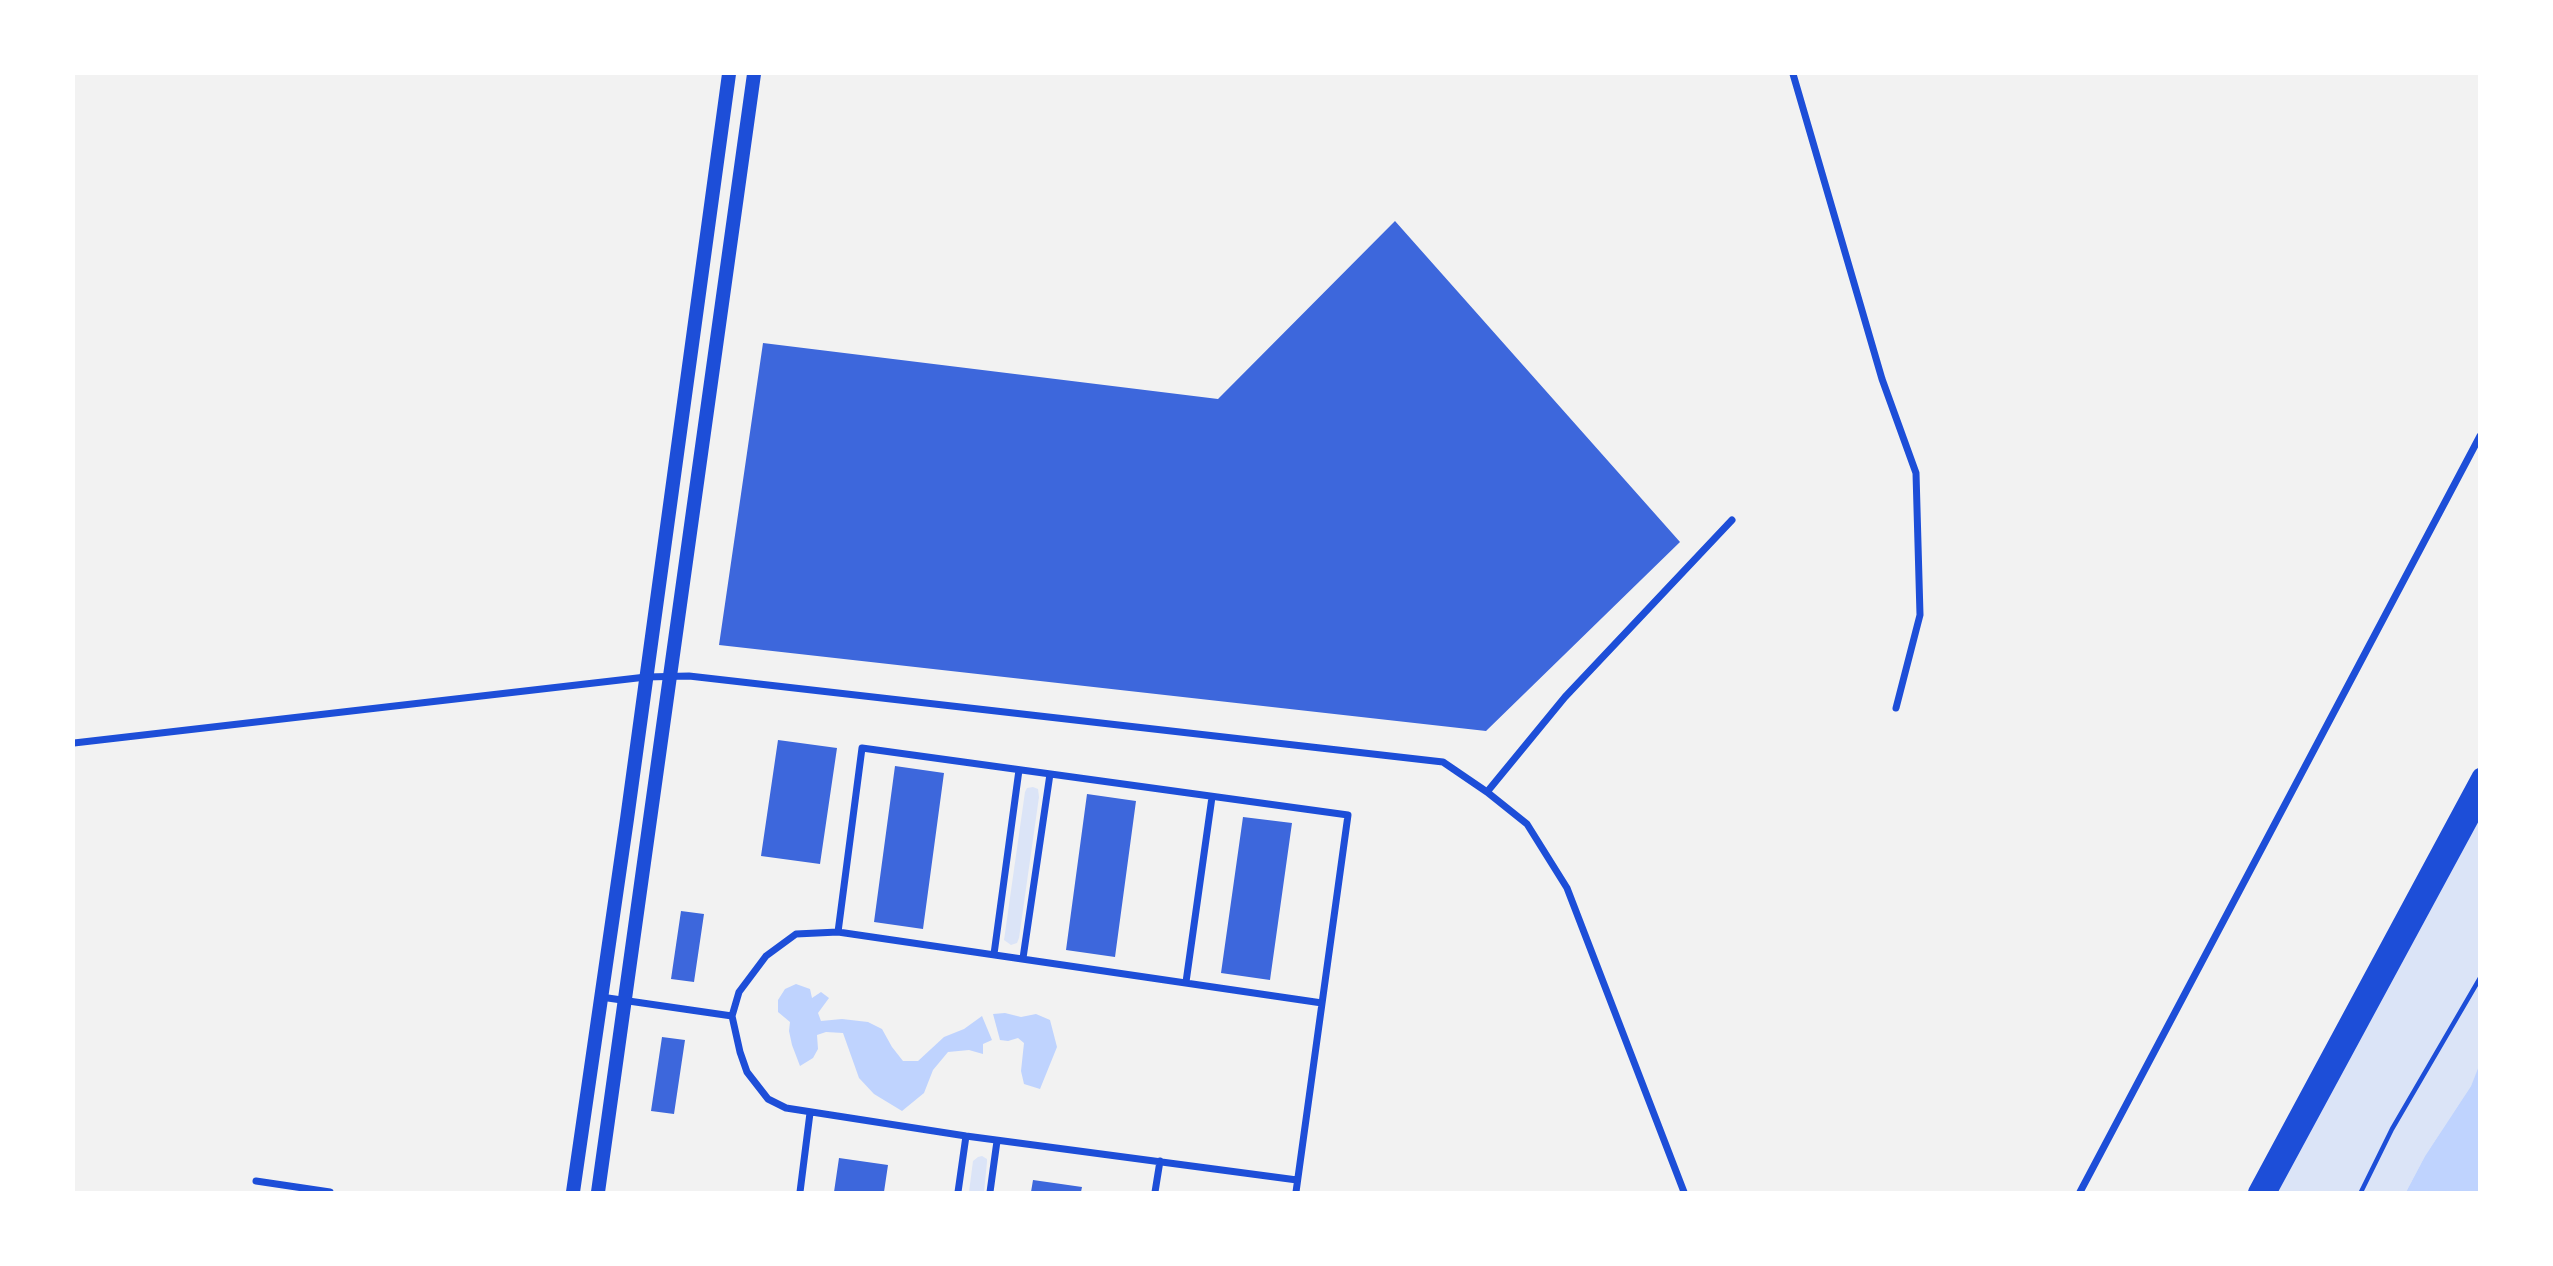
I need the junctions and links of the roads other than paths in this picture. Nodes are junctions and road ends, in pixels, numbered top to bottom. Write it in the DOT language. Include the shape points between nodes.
graph roads {
  1 [pos="729,74"];
  2 [pos="754,74"];
  3 [pos="1793,74"];
  4 [pos="2480,436"];
  5 [pos="1732,520"];
  6 [pos="646,677"];
  7 [pos="671,677"];
  8 [pos="1896,708"];
  9 [pos="74,743"];
  10 [pos="1019,770"];
  11 [pos="1050,774"];
  12 [pos="2480,776"];
  13 [pos="1487,792"];
  14 [pos="1212,797"];
  15 [pos="2480,802"];
  16 [pos="838,932"];
  17 [pos="994,954"];
  18 [pos="1023,958"];
  19 [pos="1186,982"];
  20 [pos="601,997"];
  21 [pos="626,1000"];
  22 [pos="1322,1003"];
  23 [pos="732,1016"];
  24 [pos="810,1113"];
  25 [pos="966,1136"];
  26 [pos="997,1141"];
  27 [pos="1160,1161"];
  28 [pos="1297,1180"];
  29 [pos="256,1181"];
  30 [pos="330,1192"];
  31 [pos="573,1192"];
  32 [pos="598,1192"];
  33 [pos="800,1192"];
  34 [pos="958,1192"];
  35 [pos="990,1192"];
  36 [pos="1155,1192"];
  37 [pos="1296,1192"];
  38 [pos="1684,1192"];
  39 [pos="2080,1192"];
  40 [pos="2256,1192"];
  41 [pos="2269,1192"];
  1 -- 6 [label="main road"];
  2 -- 7 [label="main road"];
  3 -- 8 [label="street" via="1882,379 1916,473 1920,615"];
  4 -- 39 [label="street"];
  5 -- 13 [label="street" via="1564,697"];
  6 -- 7 [label="street"];
  6 -- 9 [label="street"];
  6 -- 20 [label="main road"];
  7 -- 13 [label="street" via="1443,762"];
  7 -- 21 [label="main road"];
  10 -- 11 [label="street"];
  10 -- 16 [label="street" via="862,748"];
  10 -- 17 [label="street"];
  11 -- 14 [label="street"];
  11 -- 18 [label="street"];
  12 -- 40 [label="main road"];
  13 -- 38 [label="street" via="1527,824 1567,888"];
  14 -- 19 [label="street"];
  14 -- 22 [label="street" via="1348,815"];
  15 -- 41 [label="main road"];
  16 -- 17 [label="street"];
  16 -- 23 [label="street" via="796,934 766,956 739,992"];
  17 -- 18 [label="street"];
  18 -- 19 [label="street"];
  19 -- 22 [label="street"];
  20 -- 21 [label="street"];
  20 -- 31 [label="main road"];
  21 -- 23 [label="street"];
  21 -- 32 [label="main road"];
  22 -- 28 [label="street"];
  23 -- 24 [label="street" via="747,1072 768,1099"];
  24 -- 25 [label="street"];
  24 -- 33 [label="street"];
  25 -- 26 [label="street"];
  25 -- 34 [label="street"];
  26 -- 27 [label="street"];
  26 -- 35 [label="street"];
  27 -- 28 [label="street"];
  27 -- 36 [label="street"];
  28 -- 37 [label="street"];
  29 -- 30 [label="street"];
}
